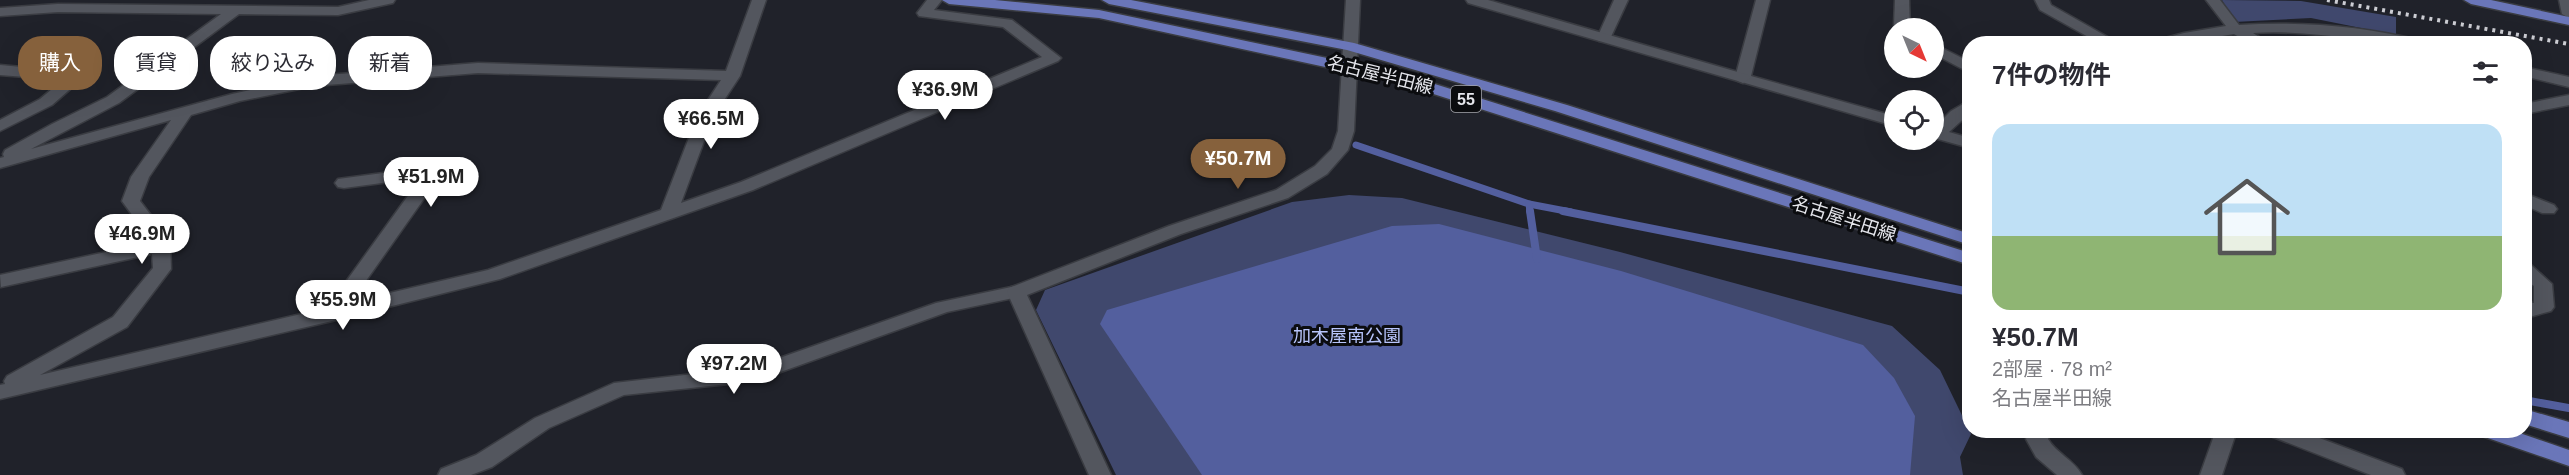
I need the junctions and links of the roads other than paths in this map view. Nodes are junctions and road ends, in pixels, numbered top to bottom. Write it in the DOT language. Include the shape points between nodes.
graph roads {
  1 [pos="138,0"];
  2 [pos="388,0"];
  3 [pos="759,0"];
  4 [pos="949,0"];
  5 [pos="1109,0"];
  6 [pos="1353,0"];
  7 [pos="1473,0"];
  8 [pos="1621,0"];
  9 [pos="1763,0"];
  10 [pos="1902,0"];
  11 [pos="2042,0"];
  12 [pos="2213,0"];
  13 [pos="2470,0"];
  14 [pos="2566,0"];
  15 [pos="932,3"];
  16 [pos="121,9"];
  17 [pos="236,10"];
  18 [pos="0,12"];
  19 [pos="2569,14"];
  20 [pos="1901,18"];
  21 [pos="2569,21"];
  22 [pos="2235,29"];
  23 [pos="2098,36"];
  24 [pos="2200,36"];
  25 [pos="2248,36"];
  26 [pos="2382,36"];
  27 [pos="1604,38"];
  28 [pos="1349,46"];
  29 [pos="1944,54"];
  30 [pos="1962,64"];
  31 [pos="1351,67"];
  32 [pos="0,70"];
  33 [pos="2532,72"];
  34 [pos="732,76"];
  35 [pos="1743,78"];
  36 [pos="2569,82"];
  37 [pos="2569,100"];
  38 [pos="2532,108"];
  39 [pos="1962,111"];
  40 [pos="184,114"];
  41 [pos="1884,118"];
  42 [pos="0,126"];
  43 [pos="1944,126"];
  44 [pos="1944,135"];
  45 [pos="1962,141"];
  46 [pos="0,162"];
  47 [pos="344,183"];
  48 [pos="2532,202"];
  49 [pos="2548,209"];
  50 [pos="669,213"];
  51 [pos="1962,237"];
  52 [pos="161,246"];
  53 [pos="1962,256"];
  54 [pos="2532,275"];
  55 [pos="1,281"];
  56 [pos="1016,292"];
  57 [pos="2532,310"];
  58 [pos="332,315"];
  59 [pos="0,390"];
  60 [pos="2532,418"];
  61 [pos="2569,430"];
  62 [pos="2037,438"];
  63 [pos="2224,438"];
  64 [pos="2296,438"];
  65 [pos="2510,438"];
  66 [pos="2569,458"];
  67 [pos="488,468"];
  68 [pos="449,475"];
  69 [pos="1100,475"];
  70 [pos="2071,475"];
  71 [pos="2211,475"];
  72 [pos="2394,475"];
  1 -- 16 [label="street"];
  2 -- 17 [label="street" via="338,10"];
  3 -- 34 [label="street"];
  4 -- 31 [label="main road, 名古屋半田線 / 55" via="1099,14"];
  5 -- 28 [label="main road, 名古屋半田線 / 55"];
  6 -- 28 [label="street"];
  7 -- 27 [label="street"];
  8 -- 27 [label="street"];
  9 -- 35 [label="street"];
  10 -- 20 [label="street"];
  11 -- 23 [label="street" via="2052,11"];
  12 -- 22 [label="street"];
  13 -- 21 [label="main road"];
  14 -- 19 [label="street"];
  15 -- 50 [label="street" via="924,13 1007,23 1053,58 747,186"];
  16 -- 17 [label="street"];
  16 -- 18 [label="street"];
  17 -- 46 [label="street" via="113,100"];
  22 -- 24 [label="street"];
  22 -- 25 [label="street"];
  22 -- 26 [label="street" via="2325,28"];
  27 -- 35 [label="street"];
  28 -- 31 [label="street"];
  28 -- 51 [label="main road, 名古屋半田線 / 55" via="1561,108"];
  29 -- 30 [label="street"];
  31 -- 53 [label="main road, 名古屋半田線 / 55" via="1403,79"];
  31 -- 56 [label="street" via="1344,141 1332,160 1305,181 1282,194 1175,230"];
  32 -- 42 [label="street" via="76,77 46,102"];
  33 -- 36 [label="street"];
  34 -- 40 [label="street" via="478,68 314,81 238,97"];
  34 -- 50 [label="street" via="705,117"];
  35 -- 41 [label="street"];
  37 -- 38 [label="street"];
  39 -- 43 [label="street"];
  40 -- 46 [label="street"];
  40 -- 52 [label="street" via="140,177 131,201 161,240"];
  44 -- 45 [label="street"];
  47 -- 58 [label="street" via="421,173 419,193"];
  48 -- 49 [label="street"];
  50 -- 58 [label="street" via="494,275"];
  52 -- 55 [label="street"];
  52 -- 59 [label="street" via="162,270 120,322"];
  54 -- 57 [label="street" via="2543,284 2544,307"];
  56 -- 67 [label="street" via="943,307 738,376 621,388 542,423"];
  56 -- 69 [label="street"];
  58 -- 59 [label="street"];
  60 -- 61 [label="main road"];
  62 -- 70 [label="street" via="2044,451"];
  63 -- 71 [label="street"];
  64 -- 72 [label="street"];
  65 -- 66 [label="main road"];
  67 -- 68 [label="street"];
}
